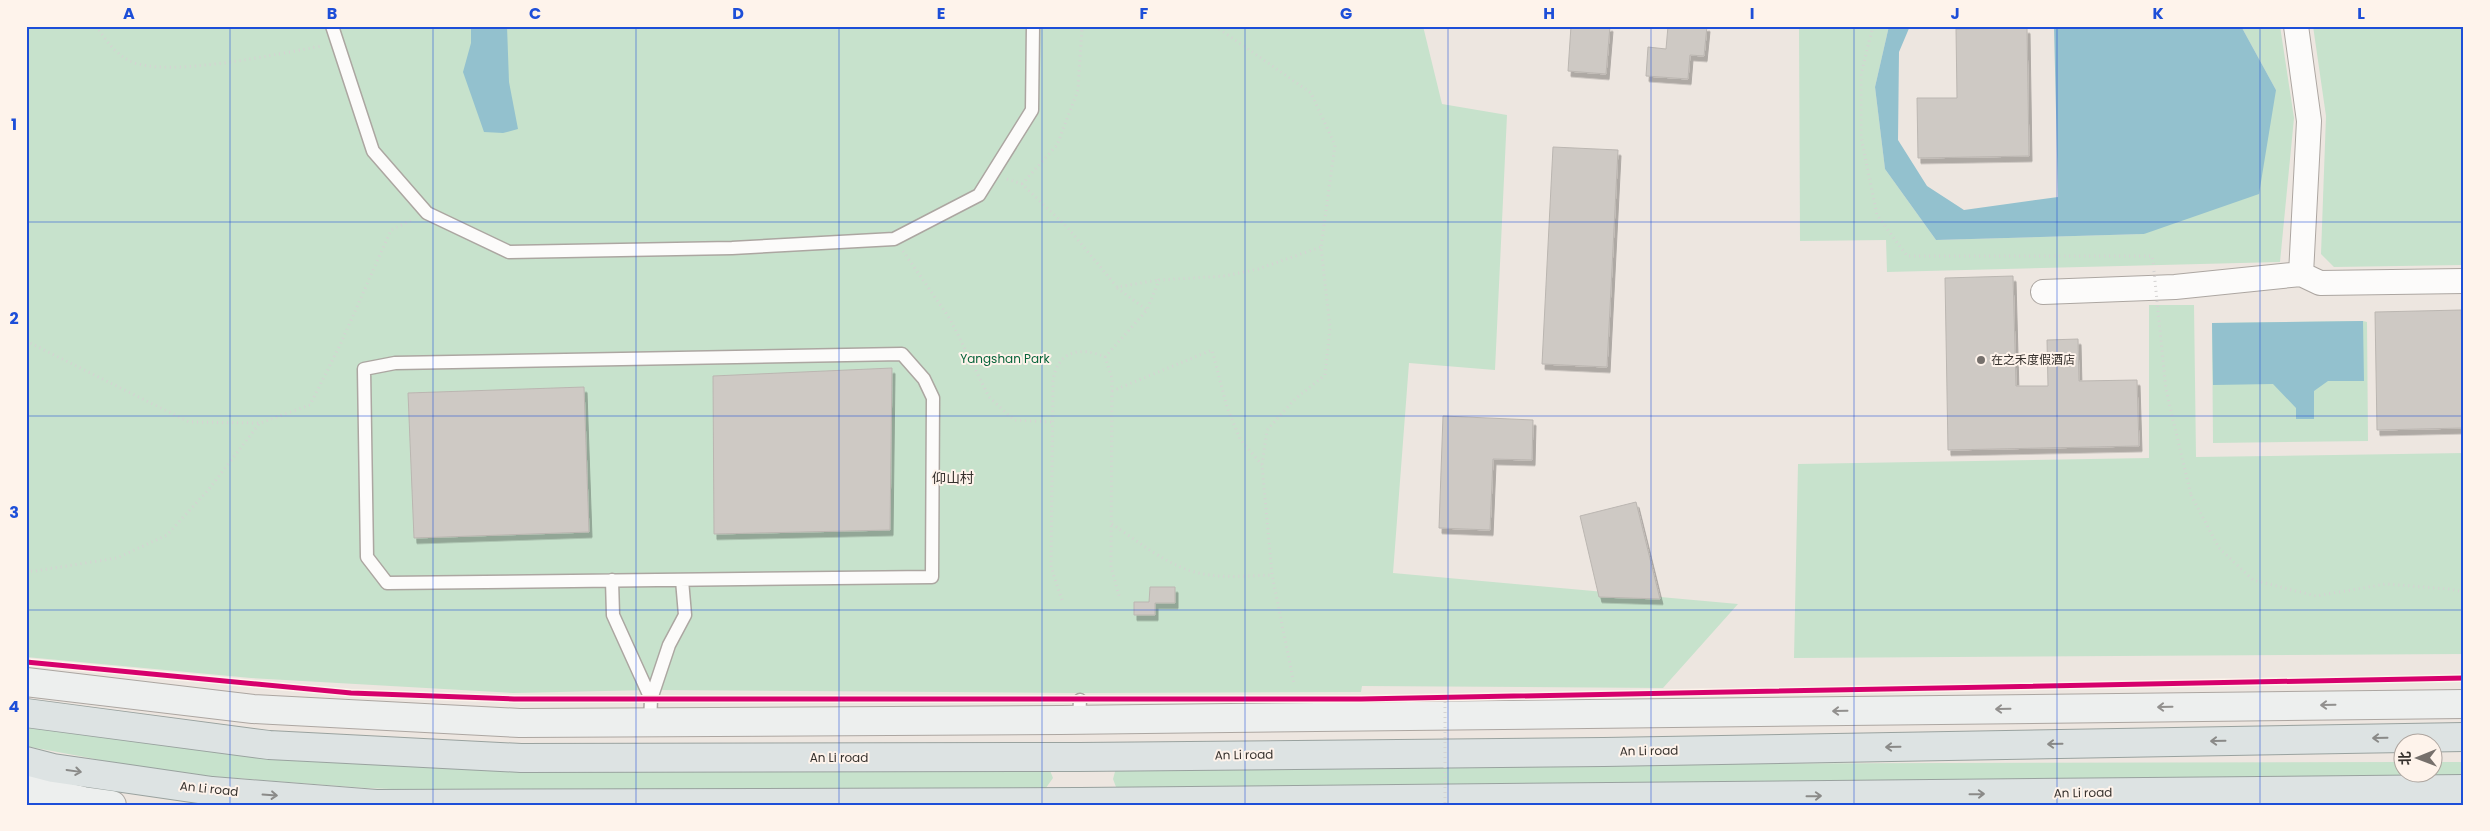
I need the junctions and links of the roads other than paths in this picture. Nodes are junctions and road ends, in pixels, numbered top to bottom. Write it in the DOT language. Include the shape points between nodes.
graph roads {
  1 [pos="332,26"];
  2 [pos="1033,26"];
  3 [pos="2296,26"];
  4 [pos="2301,274"];
  5 [pos="2464,281"];
  6 [pos="2043,292"];
  7 [pos="612,580"];
  8 [pos="682,580"];
  9 [pos="26,682"];
  10 [pos="2464,704"];
  11 [pos="651,711"];
  12 [pos="26,713"];
  13 [pos="2464,737"];
  14 [pos="26,761"];
  15 [pos="26,788"];
  16 [pos="2464,789"];
  17 [pos="112,805"];
  1 -- 2 [label="lane" via="373,151 426,213 509,252 732,248 894,239 980,195 1032,110"];
  3 -- 4 [label="street" via="2309,121"];
  4 -- 5 [label="street" via="2320,283"];
  4 -- 6 [label="street" via="2175,287"];
  7 -- 8 [label="lane"];
  7 -- 8 [label="lane" via="387,583 367,557 364,369 395,364 902,354 924,379 933,398 932,577"];
  7 -- 11 [label="lane" via="613,615"];
  8 -- 11 [label="lane" via="685,614 669,645"];
  9 -- 11 [label="street" via="253,709 347,715 520,723"];
  10 -- 11 [label="street, one-way"];
  13 -- 12 [label="main road, An Li road, one-way" via="1594,752 521,758 269,745"];
  14 -- 16 [label="main road, An Li road, one-way" via="53,768 212,791 376,804 1090,802"];
  15 -- 17 [label="street"];
}
